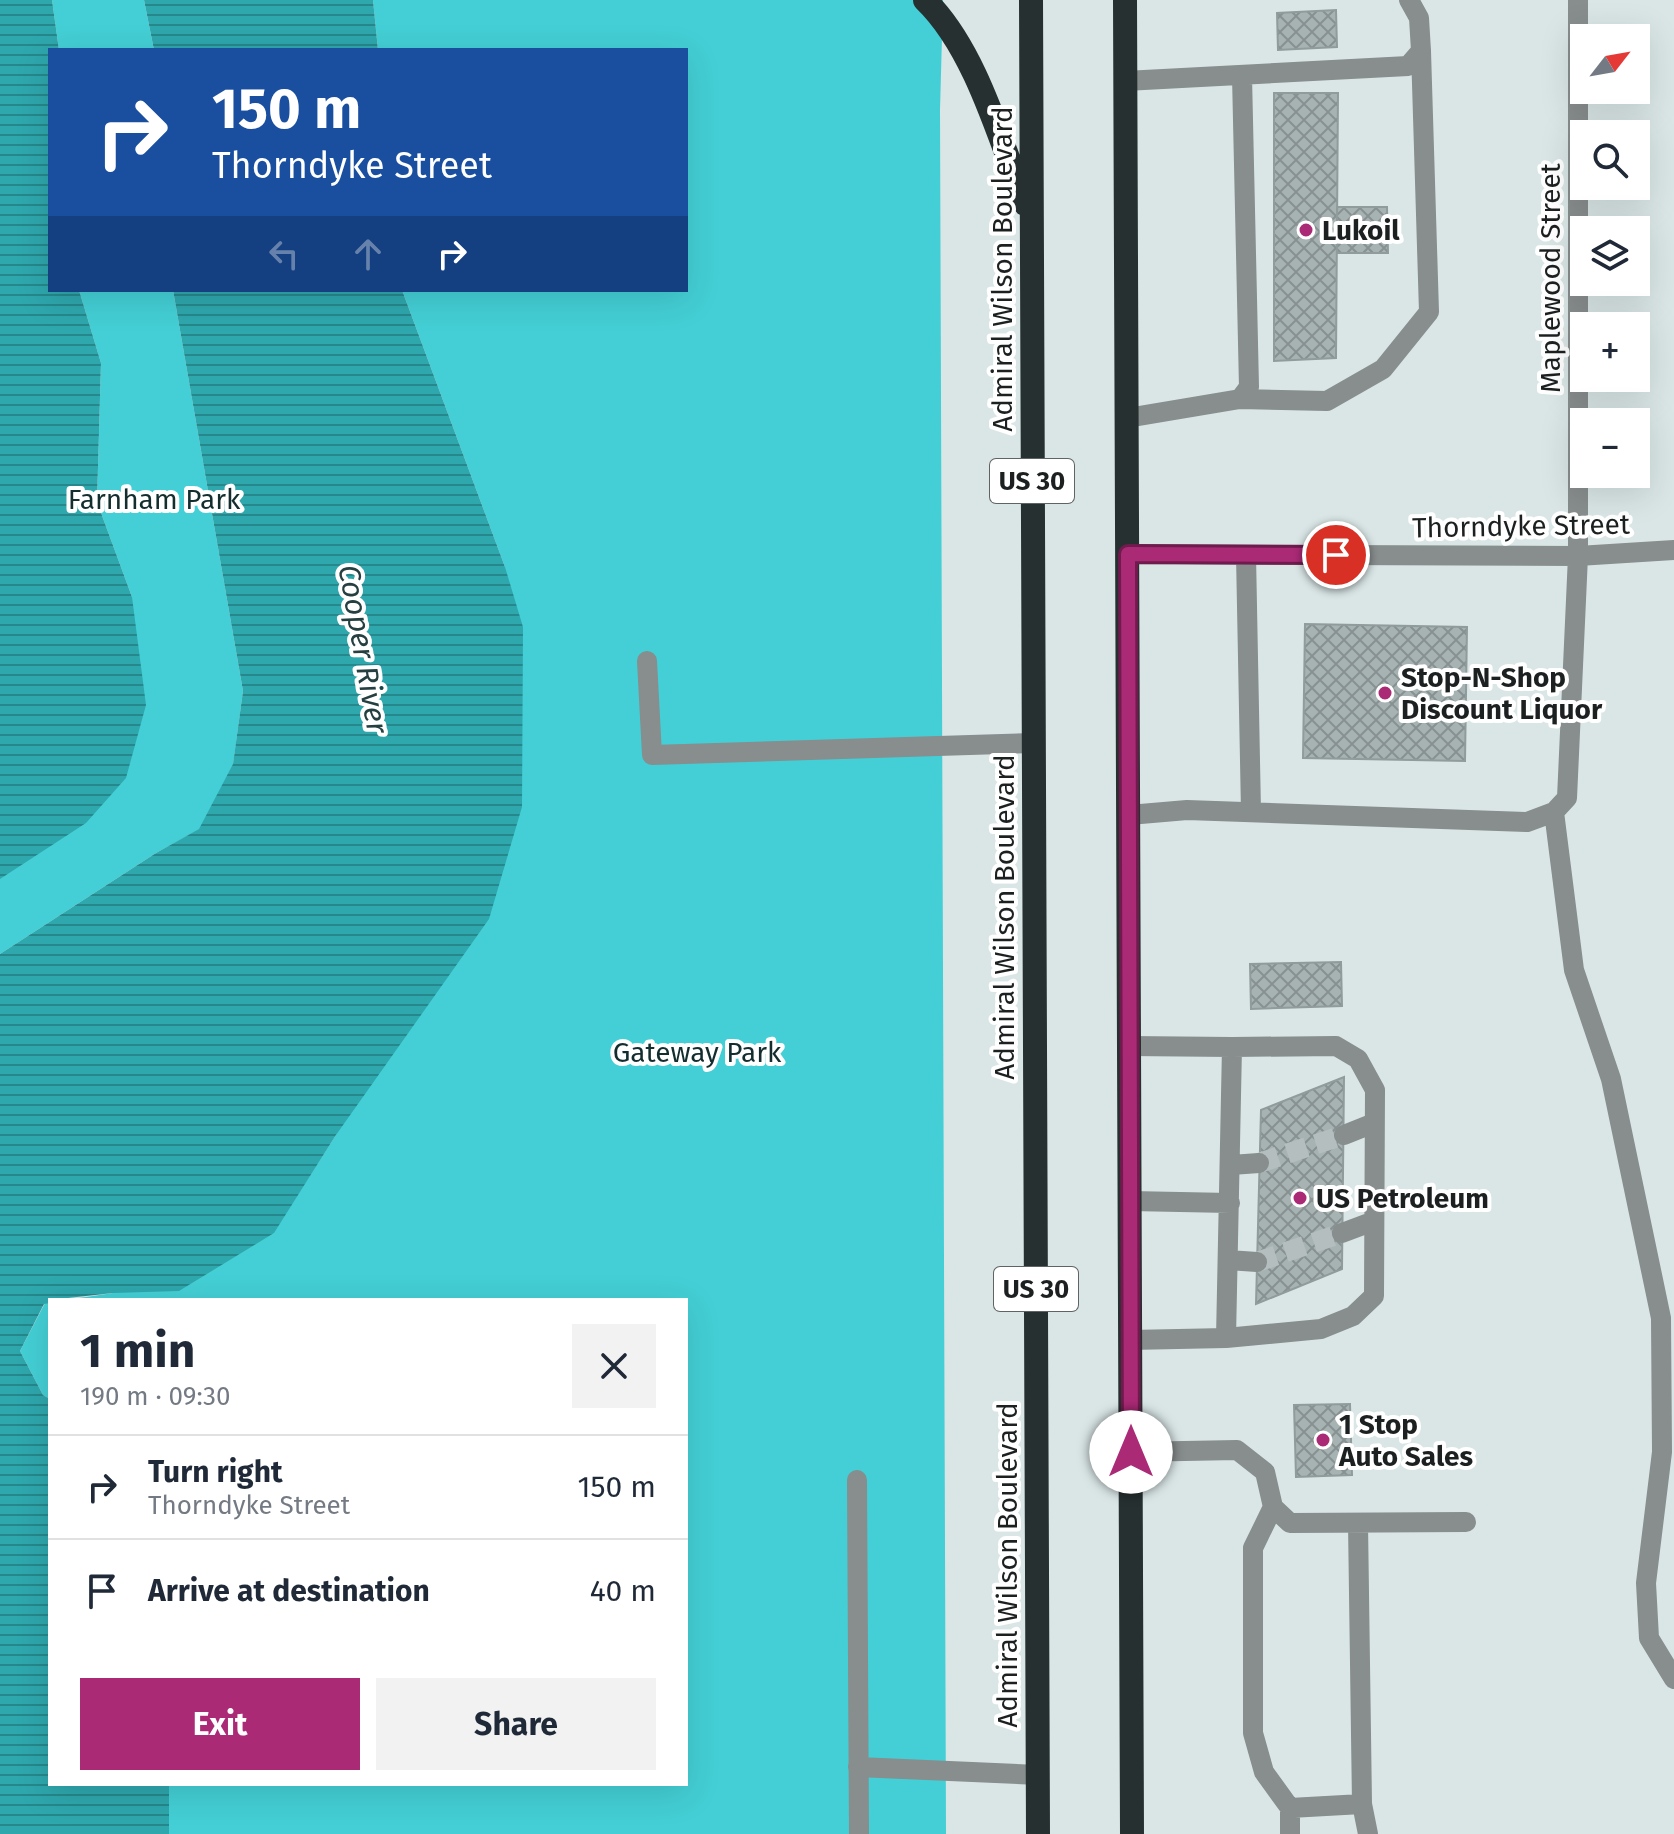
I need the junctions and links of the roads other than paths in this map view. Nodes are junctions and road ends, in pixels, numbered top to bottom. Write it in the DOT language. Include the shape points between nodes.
graph roads {
  1 [pos="925,0"];
  2 [pos="1031,0"];
  3 [pos="1125,0"];
  4 [pos="1409,0"];
  5 [pos="1578,0"];
  6 [pos="1421,51"];
  7 [pos="1242,76"];
  8 [pos="1125,81"];
  9 [pos="1031,220"];
  10 [pos="1240,399"];
  11 [pos="1127,418"];
  12 [pos="1674,550"];
  13 [pos="1128,554"];
  14 [pos="1246,555"];
  15 [pos="1578,556"];
  16 [pos="647,661"];
  17 [pos="1034,743"];
  18 [pos="1251,812"];
  19 [pos="1554,812"];
  20 [pos="1129,815"];
  21 [pos="1129,1046"];
  22 [pos="1232,1047"];
  23 [pos="1374,1123"];
  24 [pos="1344,1135"];
  25 [pos="1259,1163"];
  26 [pos="1231,1165"];
  27 [pos="1130,1201"];
  28 [pos="1230,1203"];
  29 [pos="1374,1221"];
  30 [pos="1342,1233"];
  31 [pos="1228,1260"];
  32 [pos="1257,1262"];
  33 [pos="1226,1338"];
  34 [pos="1130,1340"];
  35 [pos="1131,1452"];
  36 [pos="857,1480"];
  37 [pos="1273,1507"];
  38 [pos="1466,1522"];
  39 [pos="1358,1523"];
  40 [pos="1674,1679"];
  41 [pos="858,1767"];
  42 [pos="1038,1775"];
  43 [pos="1362,1804"];
  44 [pos="1290,1808"];
  45 [pos="859,1834"];
  46 [pos="1038,1834"];
  47 [pos="1132,1834"];
  48 [pos="1290,1834"];
  49 [pos="1368,1834"];
  1 -- 9 [label="highway" via="965,55"];
  2 -- 9 [label="highway, Admiral Wilson Boulevard / US 30"];
  3 -- 8 [label="highway"];
  4 -- 6 [label="street" via="1419,18"];
  5 -- 15 [label="street, Maplewood Street"];
  6 -- 7 [label="street" via="1408,66"];
  6 -- 10 [label="street" via="1429,312 1383,369 1327,401"];
  7 -- 8 [label="street"];
  7 -- 10 [label="street" via="1249,387"];
  8 -- 11 [label="highway"];
  9 -- 17 [label="highway, Admiral Wilson Boulevard / US 30"];
  10 -- 11 [label="street"];
  11 -- 13 [label="highway"];
  12 -- 15 [label="street, Thorndyke Street"];
  13 -- 14 [label="street, Thorndyke Street"];
  13 -- 20 [label="highway"];
  14 -- 15 [label="street, Thorndyke Street"];
  14 -- 18 [label="street"];
  15 -- 19 [label="street, Maplewood Street" via="1567,798"];
  16 -- 17 [label="street" via="652,755"];
  17 -- 42 [label="highway, Admiral Wilson Boulevard / US 30"];
  18 -- 19 [label="street" via="1527,822"];
  18 -- 20 [label="street"];
  19 -- 40 [label="street" via="1574,970 1611,1079 1661,1318 1662,1452 1646,1583 1649,1638"];
  20 -- 21 [label="highway"];
  21 -- 22 [label="street"];
  21 -- 27 [label="highway"];
  22 -- 23 [label="street" via="1336,1046 1358,1059 1375,1090"];
  22 -- 26 [label="street"];
  23 -- 24 [label="street"];
  23 -- 29 [label="street"];
  25 -- 26 [label="street"];
  26 -- 28 [label="street"];
  27 -- 28 [label="street"];
  27 -- 34 [label="highway"];
  28 -- 31 [label="street"];
  29 -- 30 [label="street"];
  29 -- 33 [label="street" via="1374,1296 1353,1316 1321,1329"];
  31 -- 32 [label="street"];
  31 -- 33 [label="street"];
  33 -- 34 [label="street"];
  34 -- 35 [label="highway"];
  35 -- 37 [label="street" via="1237,1450 1265,1472"];
  35 -- 47 [label="highway"];
  36 -- 41 [label="street"];
  37 -- 39 [label="street" via="1290,1523"];
  37 -- 44 [label="street" via="1253,1548 1253,1733 1264,1772"];
  38 -- 39 [label="street"];
  39 -- 43 [label="street"];
  41 -- 42 [label="street"];
  41 -- 45 [label="street"];
  42 -- 46 [label="highway, Admiral Wilson Boulevard / US 30"];
  43 -- 44 [label="street"];
  43 -- 49 [label="street"];
  44 -- 48 [label="street"];
}
